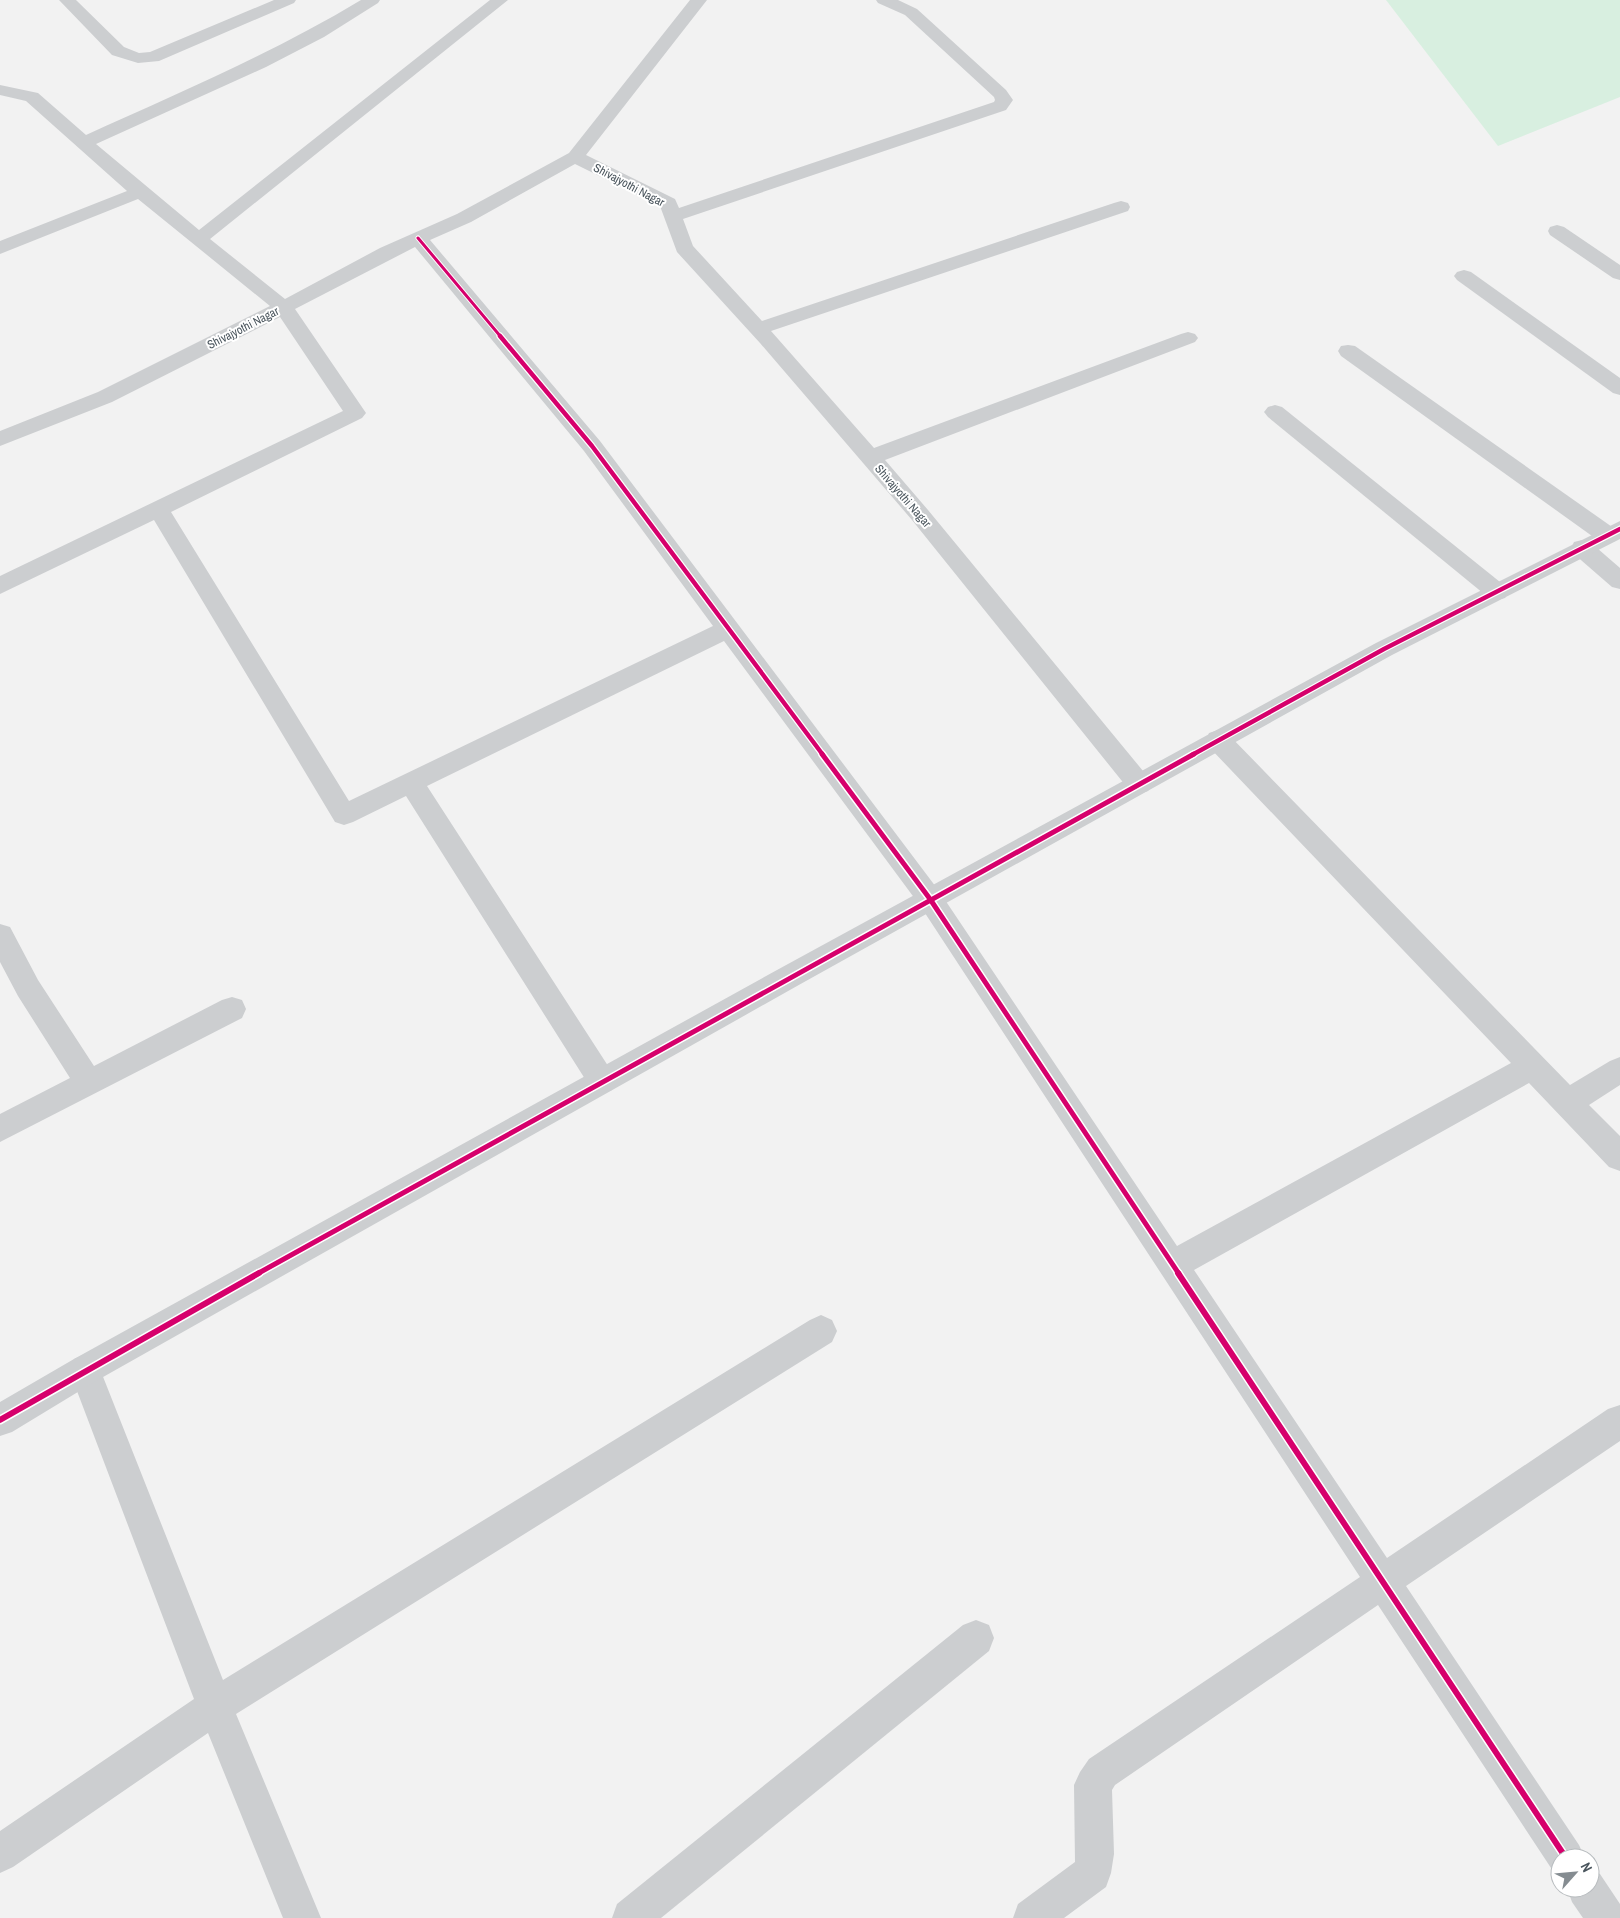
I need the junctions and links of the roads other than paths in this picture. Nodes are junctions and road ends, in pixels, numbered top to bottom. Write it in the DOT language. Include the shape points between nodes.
graph roads {
  1 [pos="67,0"];
  2 [pos="288,0"];
  3 [pos="372,0"];
  4 [pos="500,0"];
  5 [pos="699,0"];
  6 [pos="884,0"];
  7 [pos="0,90"];
  8 [pos="84,143"];
  9 [pos="575,157"];
  10 [pos="140,192"];
  11 [pos="1121,207"];
  12 [pos="673,216"];
  13 [pos="1557,231"];
  14 [pos="418,238"];
  15 [pos="199,239"];
  16 [pos="0,248"];
  17 [pos="1620,274"];
  18 [pos="1464,276"];
  19 [pos="284,308"];
  20 [pos="758,329"];
  21 [pos="1188,338"];
  22 [pos="1348,351"];
  23 [pos="1620,388"];
  24 [pos="1275,412"];
  25 [pos="0,439"];
  26 [pos="870,458"];
  27 [pos="158,509"];
  28 [pos="1613,532"];
  29 [pos="1582,548"];
  30 [pos="1620,581"];
  31 [pos="0,586"];
  32 [pos="1497,592"];
  33 [pos="728,629"];
  34 [pos="1218,740"];
  35 [pos="412,783"];
  36 [pos="1139,784"];
  37 [pos="930,899"];
  38 [pos="0,935"];
  39 [pos="232,1009"];
  40 [pos="1533,1066"];
  41 [pos="1620,1070"];
  42 [pos="602,1081"];
  43 [pos="88,1083"];
  44 [pos="1568,1102"];
  45 [pos="0,1129"];
  46 [pos="1620,1157"];
  47 [pos="1172,1265"];
  48 [pos="820,1331"];
  49 [pos="84,1370"];
  50 [pos="0,1420"];
  51 [pos="1620,1421"];
  52 [pos="1383,1583"];
  53 [pos="976,1638"];
  54 [pos="215,1706"];
  55 [pos="1559,1848"];
  56 [pos="0,1854"];
  57 [pos="1593,1898"];
  58 [pos="302,1918"];
  59 [pos="630,1918"];
  60 [pos="1032,1918"];
  61 [pos="1606,1918"];
  1 -- 2 [label="street" via="118,51 138,58 153,57"];
  3 -- 8 [label="street" via="276,54"];
  4 -- 15 [label="street"];
  5 -- 9 [label="street"];
  6 -- 12 [label="street" via="912,12 1000,94 1004,100 1000,106"];
  7 -- 8 [label="street" via="32,97"];
  8 -- 10 [label="street"];
  9 -- 12 [label="street, Shivajyothi Nagar" via="668,203"];
  9 -- 14 [label="street, Shivajyothi Nagar" via="464,218"];
  10 -- 15 [label="street"];
  10 -- 16 [label="street"];
  11 -- 20 [label="street"];
  12 -- 20 [label="street, Shivajyothi Nagar" via="684,248"];
  13 -- 17 [label="street"];
  14 -- 19 [label="street, Shivajyothi Nagar"];
  14 -- 33 [label="street" via="592,446"];
  15 -- 19 [label="street"];
  18 -- 23 [label="street"];
  19 -- 25 [label="street, Shivajyothi Nagar" via="106,397"];
  19 -- 27 [label="street" via="355,413"];
  20 -- 26 [label="street, Shivajyothi Nagar"];
  21 -- 26 [label="street"];
  22 -- 28 [label="street"];
  24 -- 32 [label="street"];
  26 -- 36 [label="street, Shivajyothi Nagar" via="982,589"];
  27 -- 31 [label="street"];
  27 -- 35 [label="street" via="344,815"];
  28 -- 29 [label="street"];
  29 -- 30 [label="street"];
  29 -- 32 [label="street"];
  32 -- 34 [label="street" via="1384,649"];
  33 -- 35 [label="street"];
  33 -- 37 [label="street"];
  34 -- 36 [label="street"];
  34 -- 40 [label="street"];
  35 -- 42 [label="street"];
  36 -- 37 [label="street"];
  37 -- 42 [label="street"];
  37 -- 47 [label="street"];
  38 -- 43 [label="street" via="28,988"];
  39 -- 43 [label="street"];
  40 -- 44 [label="street"];
  40 -- 47 [label="street"];
  41 -- 44 [label="street"];
  42 -- 49 [label="street"];
  43 -- 45 [label="street"];
  44 -- 46 [label="street"];
  47 -- 52 [label="street"];
  48 -- 54 [label="street"];
  49 -- 50 [label="street"];
  49 -- 54 [label="street"];
  51 -- 52 [label="street"];
  52 -- 55 [label="street"];
  52 -- 60 [label="street" via="1102,1772 1093,1785 1095,1854 1092,1873"];
  53 -- 59 [label="street"];
  54 -- 56 [label="street"];
  54 -- 58 [label="street"];
  57 -- 61 [label="street"];
}
